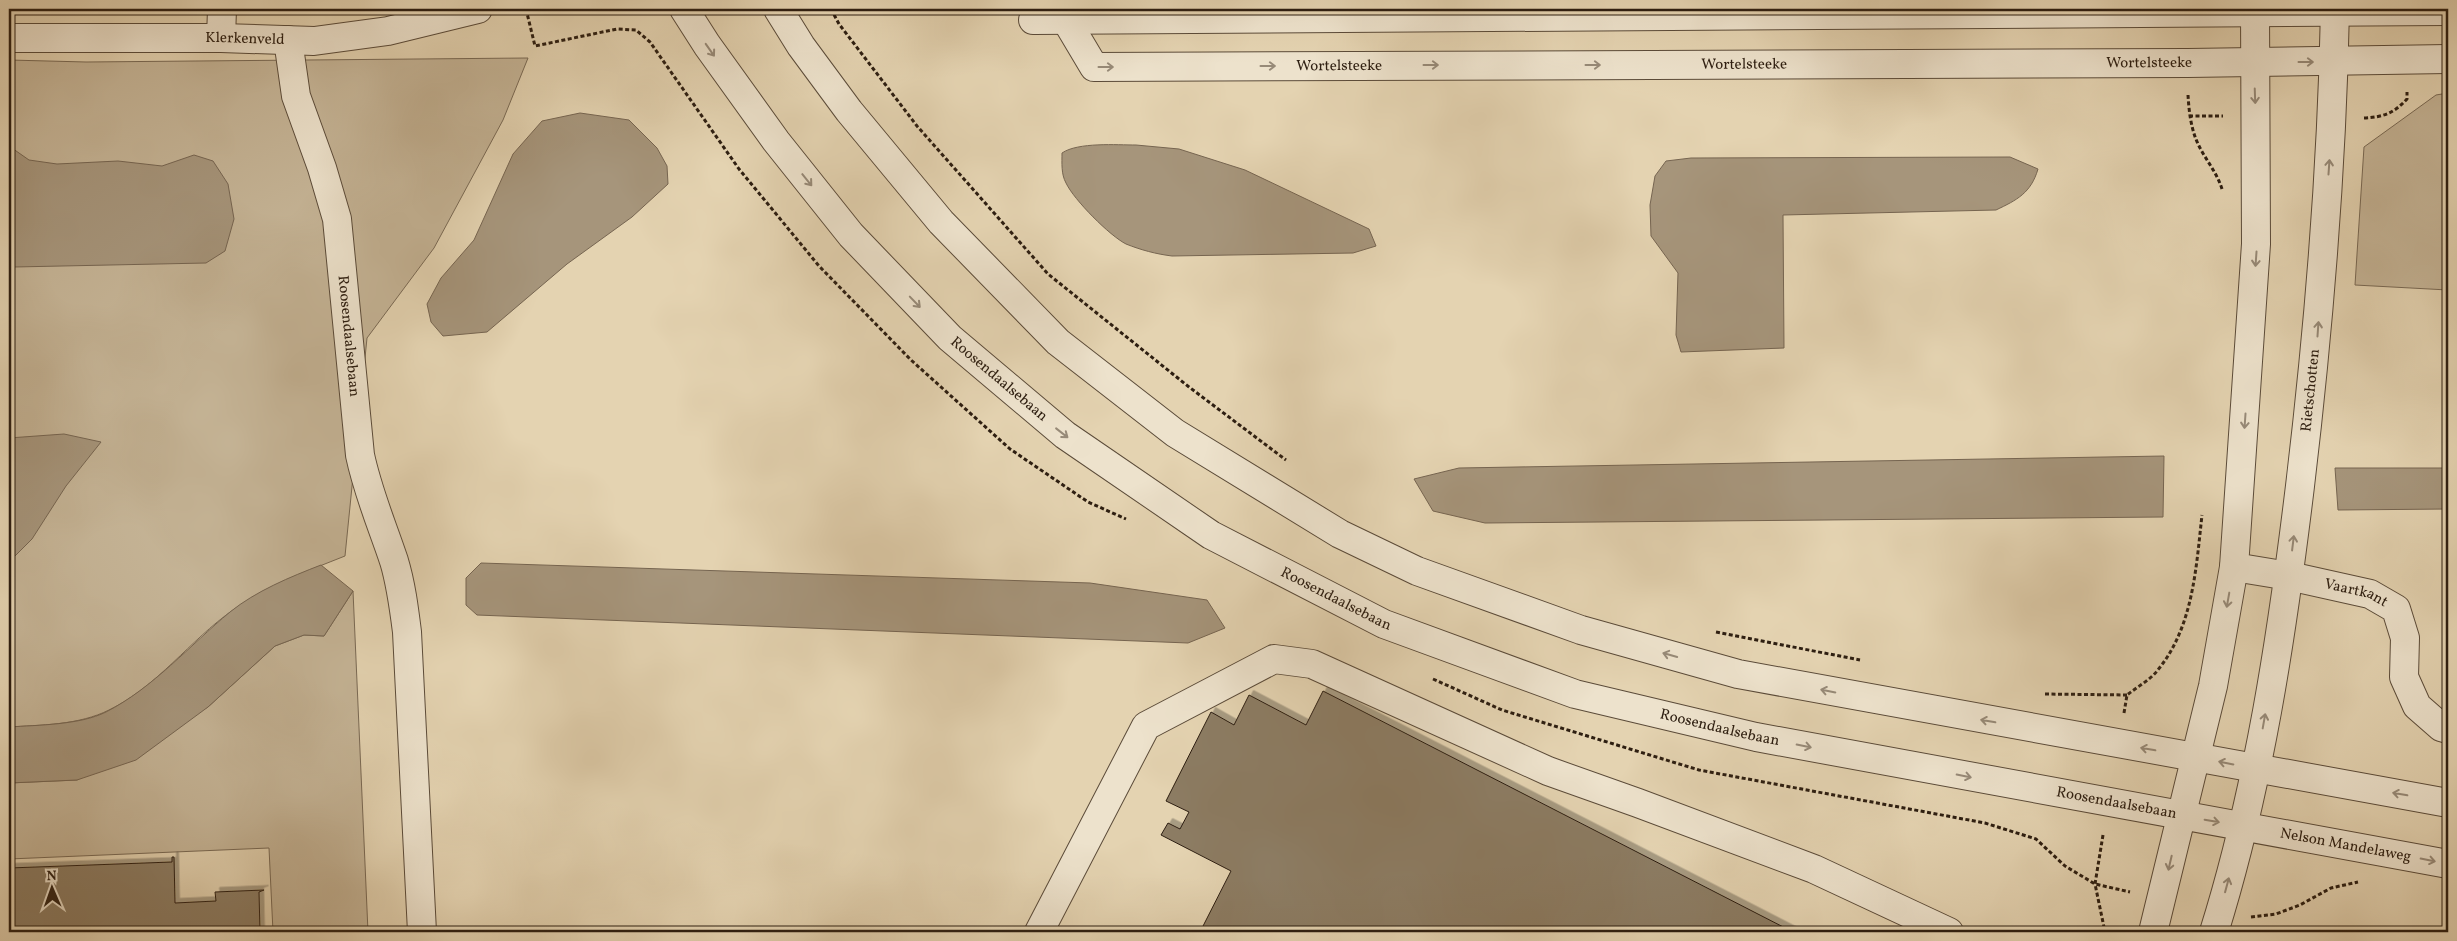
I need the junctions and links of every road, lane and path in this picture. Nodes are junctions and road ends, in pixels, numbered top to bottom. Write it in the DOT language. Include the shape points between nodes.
graph roads {
  1 [pos="222,9"];
  2 [pos="478,9"];
  3 [pos="526,9"];
  4 [pos="684,9"];
  5 [pos="778,9"];
  6 [pos="831,9"];
  7 [pos="2335,10"];
  8 [pos="2255,11"];
  9 [pos="2448,11"];
  10 [pos="1066,14"];
  11 [pos="1033,20"];
  12 [pos="9,38"];
  13 [pos="221,38"];
  14 [pos="288,40"];
  15 [pos="534,46"];
  16 [pos="2448,59"];
  17 [pos="2254,62"];
  18 [pos="2334,62"];
  19 [pos="2189,116"];
  20 [pos="2224,196"];
  21 [pos="1294,466"];
  22 [pos="2203,507"];
  23 [pos="2234,567"];
  24 [pos="2288,576"];
  25 [pos="1706,630"];
  26 [pos="1868,662"];
  27 [pos="2041,694"];
  28 [pos="2127,695"];
  29 [pos="2448,729"];
  30 [pos="2119,744"];
  31 [pos="2196,757"];
  32 [pos="2256,769"];
  33 [pos="2109,803"];
  34 [pos="2448,803"];
  35 [pos="2181,815"];
  36 [pos="2242,826"];
  37 [pos="2448,864"];
  38 [pos="2367,880"];
  39 [pos="2095,884"];
  40 [pos="2161,900"];
  41 [pos="2217,922"];
  42 [pos="422,932"];
  43 [pos="1039,932"];
  44 [pos="1949,932"];
  45 [pos="2105,932"];
  46 [pos="2153,932"];
  1 -- 13 [label="street"];
  2 -- 14 [label="street, Klerkenveld" via="356,37"];
  3 -- 15 [label="path"];
  4 -- 33 [label="street, Roosendaalsebaan, one-way" via="776,141 851,235 950,338 1065,435 1211,535 1384,624 1576,694 1756,737"];
  30 -- 5 [label="street, one-way" via="1738,674 1581,630 1417,571 1340,534 1175,433 1058,342 941,222 849,110"];
  6 -- 21 [label="path" via="917,126 1048,274"];
  7 -- 8 [label="street"];
  7 -- 9 [label="street"];
  7 -- 18 [label="street, Rietschotten"];
  8 -- 10 [label="street"];
  8 -- 17 [label="street"];
  10 -- 11 [label="street"];
  10 -- 17 [label="street, Wortelsteeke, one-way" via="1094,67"];
  12 -- 13 [label="street, Klerkenveld"];
  13 -- 14 [label="street, Klerkenveld"];
  14 -- 42 [label="street, Roosendaalsebaan" via="296,96 337,219 360,455 367,488 394,562 408,632"];
  16 -- 18 [label="street, Wortelsteeke"];
  17 -- 18 [label="street, Wortelsteeke, one-way"];
  17 -- 23 [label="street, one-way" via="2256,244"];
  24 -- 18 [label="street, Rietschotten, one-way" via="2317,341"];
  19 -- 20 [label="path" via="2198,144"];
  22 -- 28 [label="path" via="2197,565 2184,627 2157,672"];
  23 -- 24 [label="street, Vaartkant"];
  23 -- 31 [label="street, one-way" via="2213,686"];
  24 -- 29 [label="street, Vaartkant" via="2370,594 2396,610 2405,638 2404,677 2417,706 2441,727"];
  32 -- 24 [label="street, Rietschotten, one-way"];
  25 -- 26 [label="path"];
  27 -- 28 [label="path"];
  28 -- 30 [label="path"];
  31 -- 30 [label="street, one-way"];
  32 -- 31 [label="street, one-way"];
  31 -- 35 [label="street, Roosendaalsebaan"];
  34 -- 32 [label="street, one-way"];
  32 -- 36 [label="street"];
  33 -- 35 [label="street, Roosendaalsebaan"];
  33 -- 39 [label="path"];
  35 -- 36 [label="street, Nelson Mandelaweg, one-way"];
  35 -- 40 [label="street, one-way"];
  36 -- 37 [label="street, Nelson Mandelaweg, one-way"];
  41 -- 36 [label="street, one-way"];
  38 -- 41 [label="path, Nelson Mandelaweg" via="2331,888 2276,914"];
  39 -- 40 [label="path"];
  39 -- 45 [label="path"];
  40 -- 46 [label="street"];
  43 -- 44 [label="street" via="1146,726 1274,659 1312,664 1548,771 1814,870"];
}
